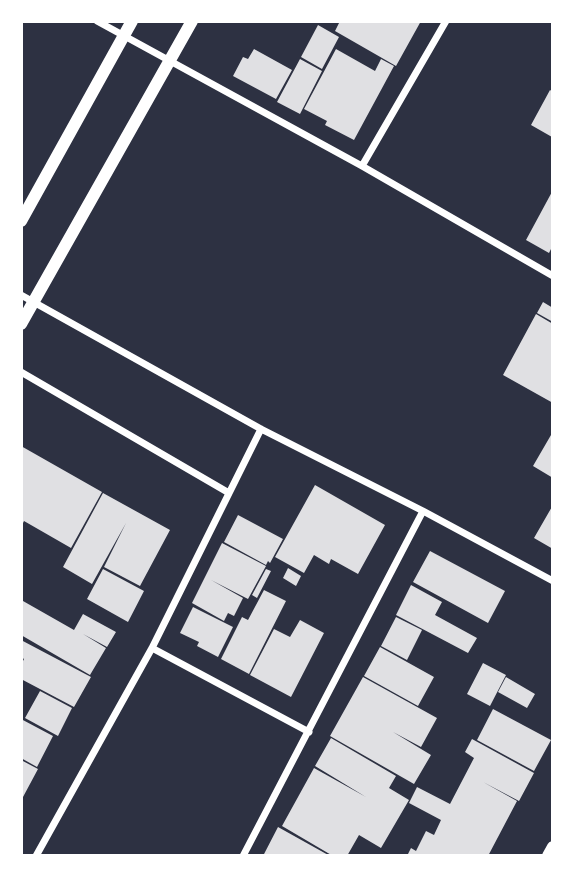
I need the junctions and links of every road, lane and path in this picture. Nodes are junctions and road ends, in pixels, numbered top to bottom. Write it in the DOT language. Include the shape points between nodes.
graph roads {
  1 [pos="97,21"];
  2 [pos="131,21"];
  3 [pos="192,21"];
  4 [pos="446,21"];
  5 [pos="124,35"];
  6 [pos="171,62"];
  7 [pos="362,166"];
  8 [pos="21,221"];
  9 [pos="553,276"];
  10 [pos="27,298"];
  11 [pos="21,324"];
  12 [pos="21,372"];
  13 [pos="261,429"];
  14 [pos="229,493"];
  15 [pos="423,511"];
  16 [pos="553,581"];
  17 [pos="152,648"];
  18 [pos="309,732"];
  19 [pos="553,846"];
  20 [pos="36,856"];
  21 [pos="243,856"];
  22 [pos="548,856"];
  1 -- 5 [label="street"];
  2 -- 5 [label="street"];
  3 -- 6 [label="street"];
  4 -- 7 [label="street"];
  5 -- 6 [label="street"];
  5 -- 8 [label="street"];
  6 -- 7 [label="street"];
  6 -- 10 [label="street"];
  7 -- 9 [label="street"];
  10 -- 11 [label="street"];
  10 -- 13 [label="street"];
  12 -- 14 [label="street"];
  13 -- 14 [label="street"];
  13 -- 15 [label="street"];
  14 -- 17 [label="street"];
  15 -- 16 [label="street"];
  15 -- 18 [label="street"];
  17 -- 18 [label="street"];
  17 -- 20 [label="street"];
  18 -- 21 [label="street"];
  19 -- 22 [label="street"];
}
